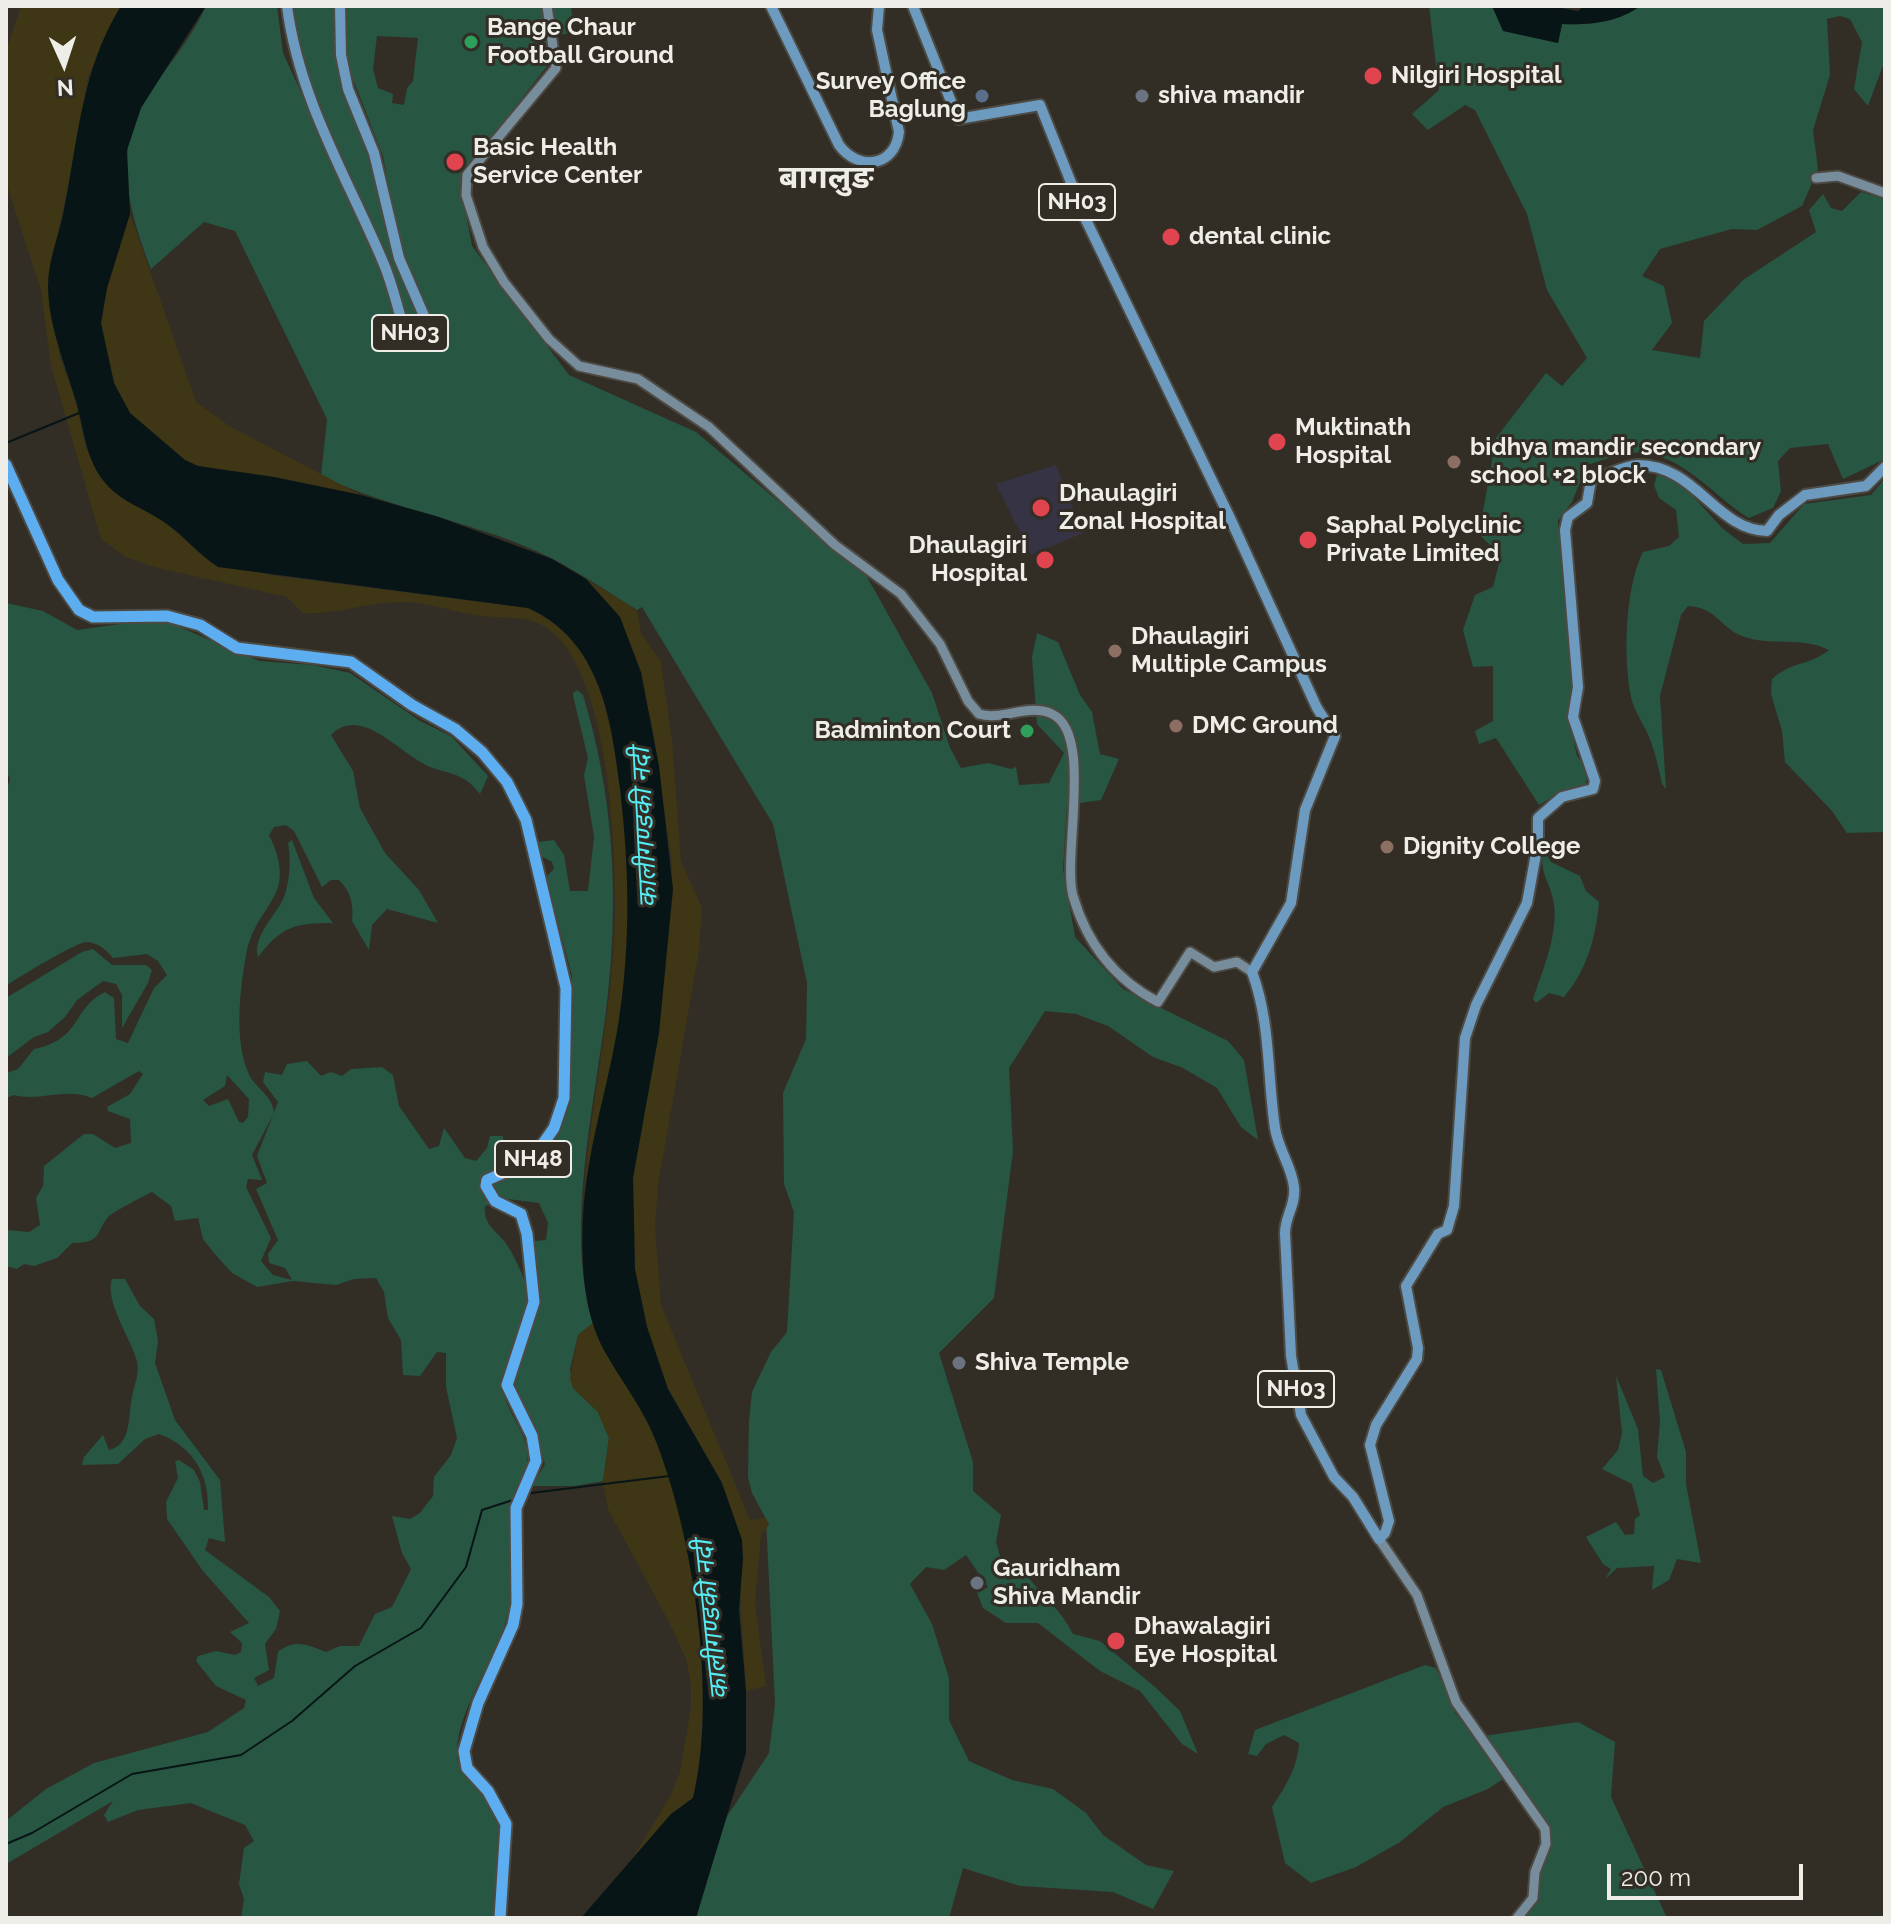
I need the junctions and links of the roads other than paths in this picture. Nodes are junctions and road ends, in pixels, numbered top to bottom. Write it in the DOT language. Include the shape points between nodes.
graph roads {
  1 [pos="287,6"];
  2 [pos="340,6"];
  3 [pos="547,6"];
  4 [pos="771,6"];
  5 [pos="879,6"];
  6 [pos="913,6"];
  7 [pos="1816,178"];
  8 [pos="1885,193"];
  9 [pos="6,465"];
  10 [pos="1885,467"];
  11 [pos="1252,972"];
  12 [pos="1379,1539"];
  13 [pos="500,1918"];
  14 [pos="1517,1918"];
  1 -- 2 [label="main road, NH03" via="309,100 384,264 403,326 409,333 419,333 425,324 423,313 399,258 374,153 343,70"];
  3 -- 11 [label="main road" via="556,68 467,175 466,195 480,238 504,282 549,339 579,366 647,383 709,427 835,545 901,594 940,644 979,714 1041,711 1061,721 1073,759 1073,894 1096,948 1115,973 1158,1002 1190,952 1214,967 1237,962"];
  4 -- 5 [label="main road" via="839,145 853,159 868,164 889,157 899,132 877,30"];
  6 -- 11 [label="main road, NH03" via="958,119 1040,105 1073,193 1140,338 1335,736 1305,810 1291,903"];
  7 -- 8 [label="main road" via="1838,176"];
  9 -- 13 [label="highway, NH48" via="58,580 79,610 93,617 167,616 200,625 237,648 356,664 482,752 507,782 526,820 566,988 565,1078 560,1112 542,1146 531,1161 487,1180 486,1186 495,1201 525,1221 534,1302 507,1385 536,1455 516,1508 517,1604 464,1751 467,1768 488,1791 506,1824"];
  10 -- 12 [label="main road" via="1866,486 1805,495 1767,531 1749,528 1677,473 1657,467 1624,467 1591,480 1587,503 1568,517 1567,570 1578,687 1573,717 1595,781 1593,789 1562,797 1538,818 1527,903 1465,1038 1454,1206 1447,1230 1438,1234 1406,1286 1417,1359 1386,1405 1370,1445 1389,1521"];
  11 -- 12 [label="main road, NH03" via="1268,1034 1276,1132 1294,1183 1285,1233 1291,1356 1301,1415 1334,1477"];
  12 -- 14 [label="main road" via="1421,1604 1456,1702 1545,1829 1533,1898"];
}
